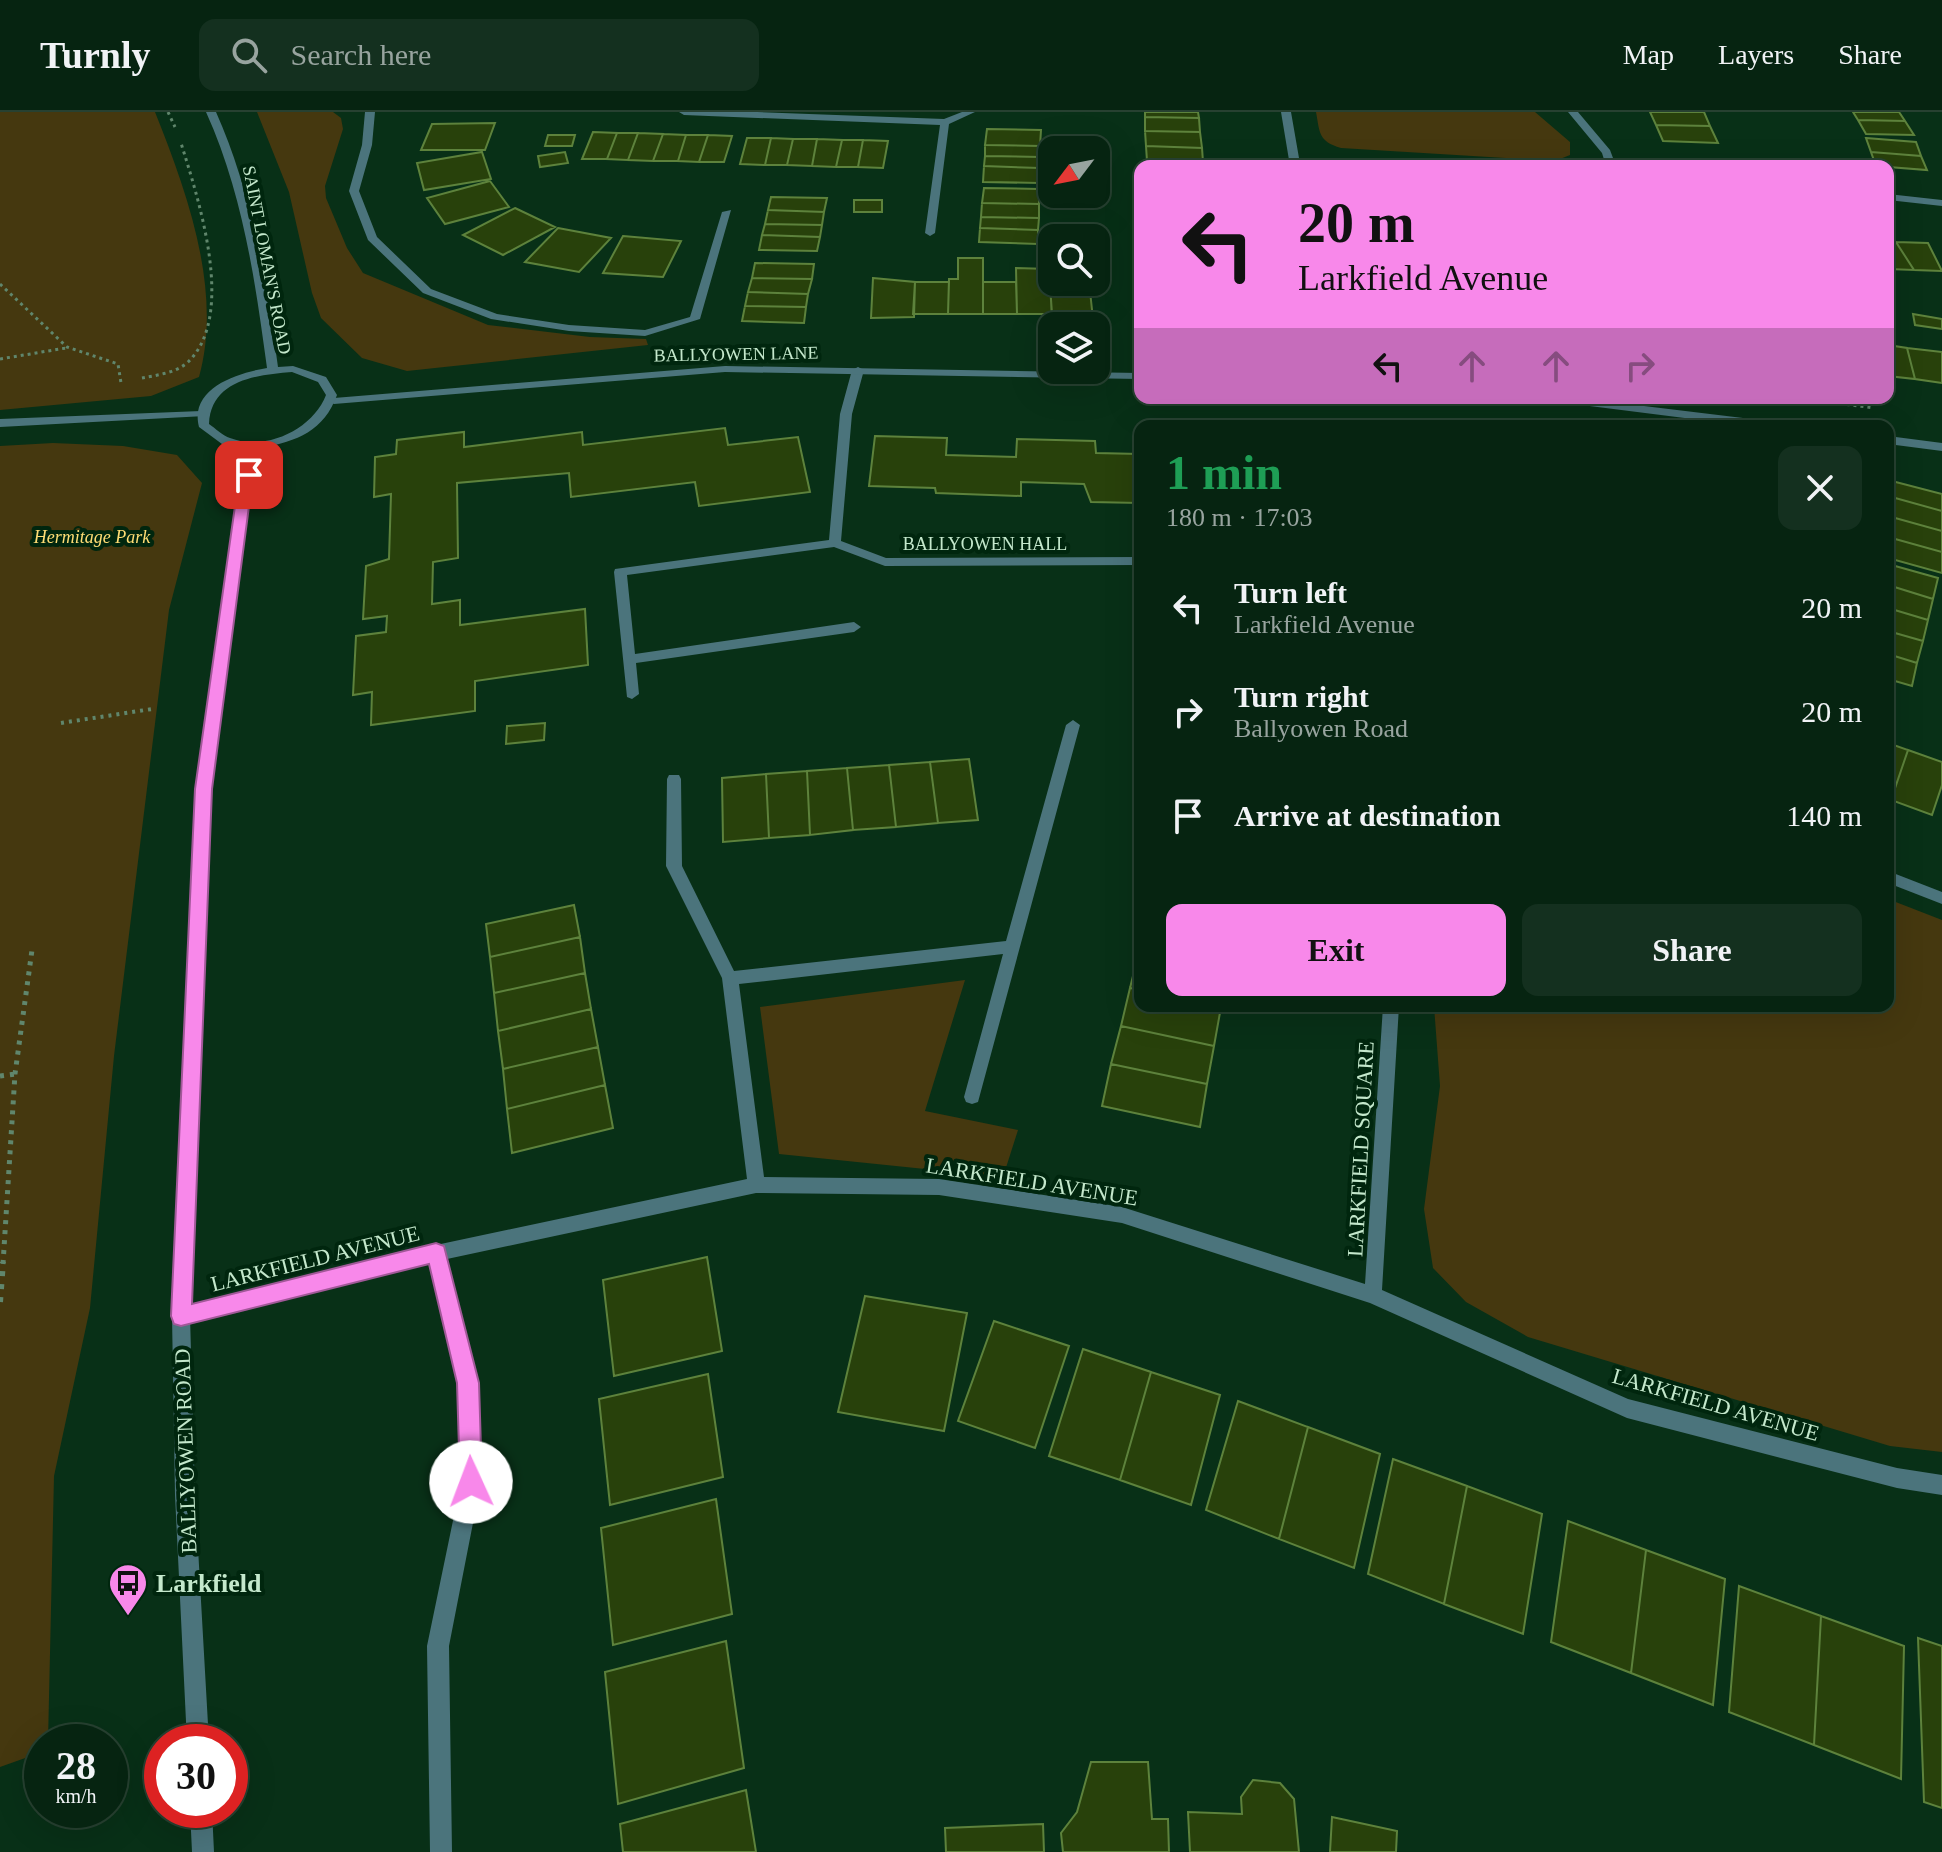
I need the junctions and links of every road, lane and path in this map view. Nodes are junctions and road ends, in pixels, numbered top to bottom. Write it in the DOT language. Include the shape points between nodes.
graph roads {
  1 [pos="168,112"];
  2 [pos="211,112"];
  3 [pos="370,112"];
  4 [pos="684,112"];
  5 [pos="970,112"];
  6 [pos="1286,112"];
  7 [pos="1573,112"];
  8 [pos="814,114"];
  9 [pos="945,122"];
  10 [pos="175,128"];
  11 [pos="180,141"];
  12 [pos="1294,160"];
  13 [pos="1609,160"];
  14 [pos="1894,198"];
  15 [pos="1942,203"];
  16 [pos="727,212"];
  17 [pos="930,233"];
  18 [pos="0,284"];
  19 [pos="67,347"];
  20 [pos="0,359"];
  21 [pos="273,370"];
  22 [pos="858,370"];
  23 [pos="1134,376"];
  24 [pos="334,401"];
  25 [pos="1598,404"];
  26 [pos="1843,404"];
  27 [pos="1881,409"];
  28 [pos="201,414"];
  29 [pos="1728,420"];
  30 [pos="0,423"];
  31 [pos="1894,441"];
  32 [pos="257,445"];
  33 [pos="1942,447"];
  34 [pos="835,543"];
  35 [pos="1134,561"];
  36 [pos="854,627"];
  37 [pos="630,659"];
  38 [pos="632,694"];
  39 [pos="152,709"];
  40 [pos="61,723"];
  41 [pos="1073,725"];
  42 [pos="674,779"];
  43 [pos="1894,879"];
  44 [pos="1942,898"];
  45 [pos="1013,947"];
  46 [pos="32,950"];
  47 [pos="730,978"];
  48 [pos="1391,1012"];
  49 [pos="15,1074"];
  50 [pos="0,1076"];
  51 [pos="972,1097"];
  52 [pos="756,1185"];
  53 [pos="436,1253"];
  54 [pos="1373,1295"];
  55 [pos="0,1302"];
  56 [pos="181,1316"];
  57 [pos="1942,1485"];
  58 [pos="197,1724"];
  59 [pos="202,1828"];
  60 [pos="203,1852"];
  61 [pos="441,1852"];
  1 -- 10 [label="path"];
  2 -- 21 [label="street, SAINT LOMAN'S ROAD" via="227,143 248,226"];
  3 -- 16 [label="street" via="354,191 372,238 427,291 495,317 645,333 695,319"];
  4 -- 8 [label="street"];
  5 -- 9 [label="street"];
  6 -- 12 [label="street"];
  7 -- 13 [label="street"];
  8 -- 9 [label="street"];
  9 -- 17 [label="street"];
  11 -- 19 [label="path" via="213,274 211,315 191,360 173,372 120,383 118,364"];
  14 -- 15 [label="street"];
  18 -- 19 [label="path"];
  19 -- 20 [label="path"];
  21 -- 24 [label="street" via="311,372 325,379"];
  21 -- 28 [label="street" via="233,381 206,402"];
  22 -- 23 [label="street, BALLYOWEN LANE"];
  22 -- 24 [label="street, BALLYOWEN LANE" via="725,369"];
  22 -- 34 [label="street" via="846,414"];
  24 -- 32 [label="street" via="328,413 300,434"];
  25 -- 29 [label="street"];
  26 -- 27 [label="path"];
  28 -- 30 [label="street"];
  28 -- 32 [label="street" via="210,434"];
  31 -- 33 [label="street"];
  32 -- 56 [label="street, BALLYOWEN ROAD" via="242,506 203,789"];
  34 -- 35 [label="street, BALLYOWEN HALL" via="885,562"];
  34 -- 37 [label="street, BALLYOWEN HALL" via="620,572"];
  36 -- 37 [label="street"];
  37 -- 38 [label="street, BALLYOWEN HALL"];
  39 -- 40 [label="path"];
  41 -- 45 [label="street"];
  42 -- 47 [label="street" via="674,866"];
  43 -- 44 [label="street"];
  45 -- 47 [label="street"];
  45 -- 51 [label="street"];
  46 -- 49 [label="path"];
  47 -- 52 [label="street"];
  48 -- 54 [label="street, LARKFIELD SQUARE"];
  49 -- 50 [label="path"];
  49 -- 55 [label="path"];
  52 -- 53 [label="street, LARKFIELD AVENUE"];
  52 -- 54 [label="street, LARKFIELD AVENUE" via="939,1187 1122,1215"];
  53 -- 56 [label="street, LARKFIELD AVENUE"];
  53 -- 61 [label="street" via="468,1383 471,1482 438,1646"];
  54 -- 57 [label="street, LARKFIELD AVENUE" via="1627,1408"];
  56 -- 58 [label="street, BALLYOWEN ROAD"];
  59 -- 60 [label="street"];
}
